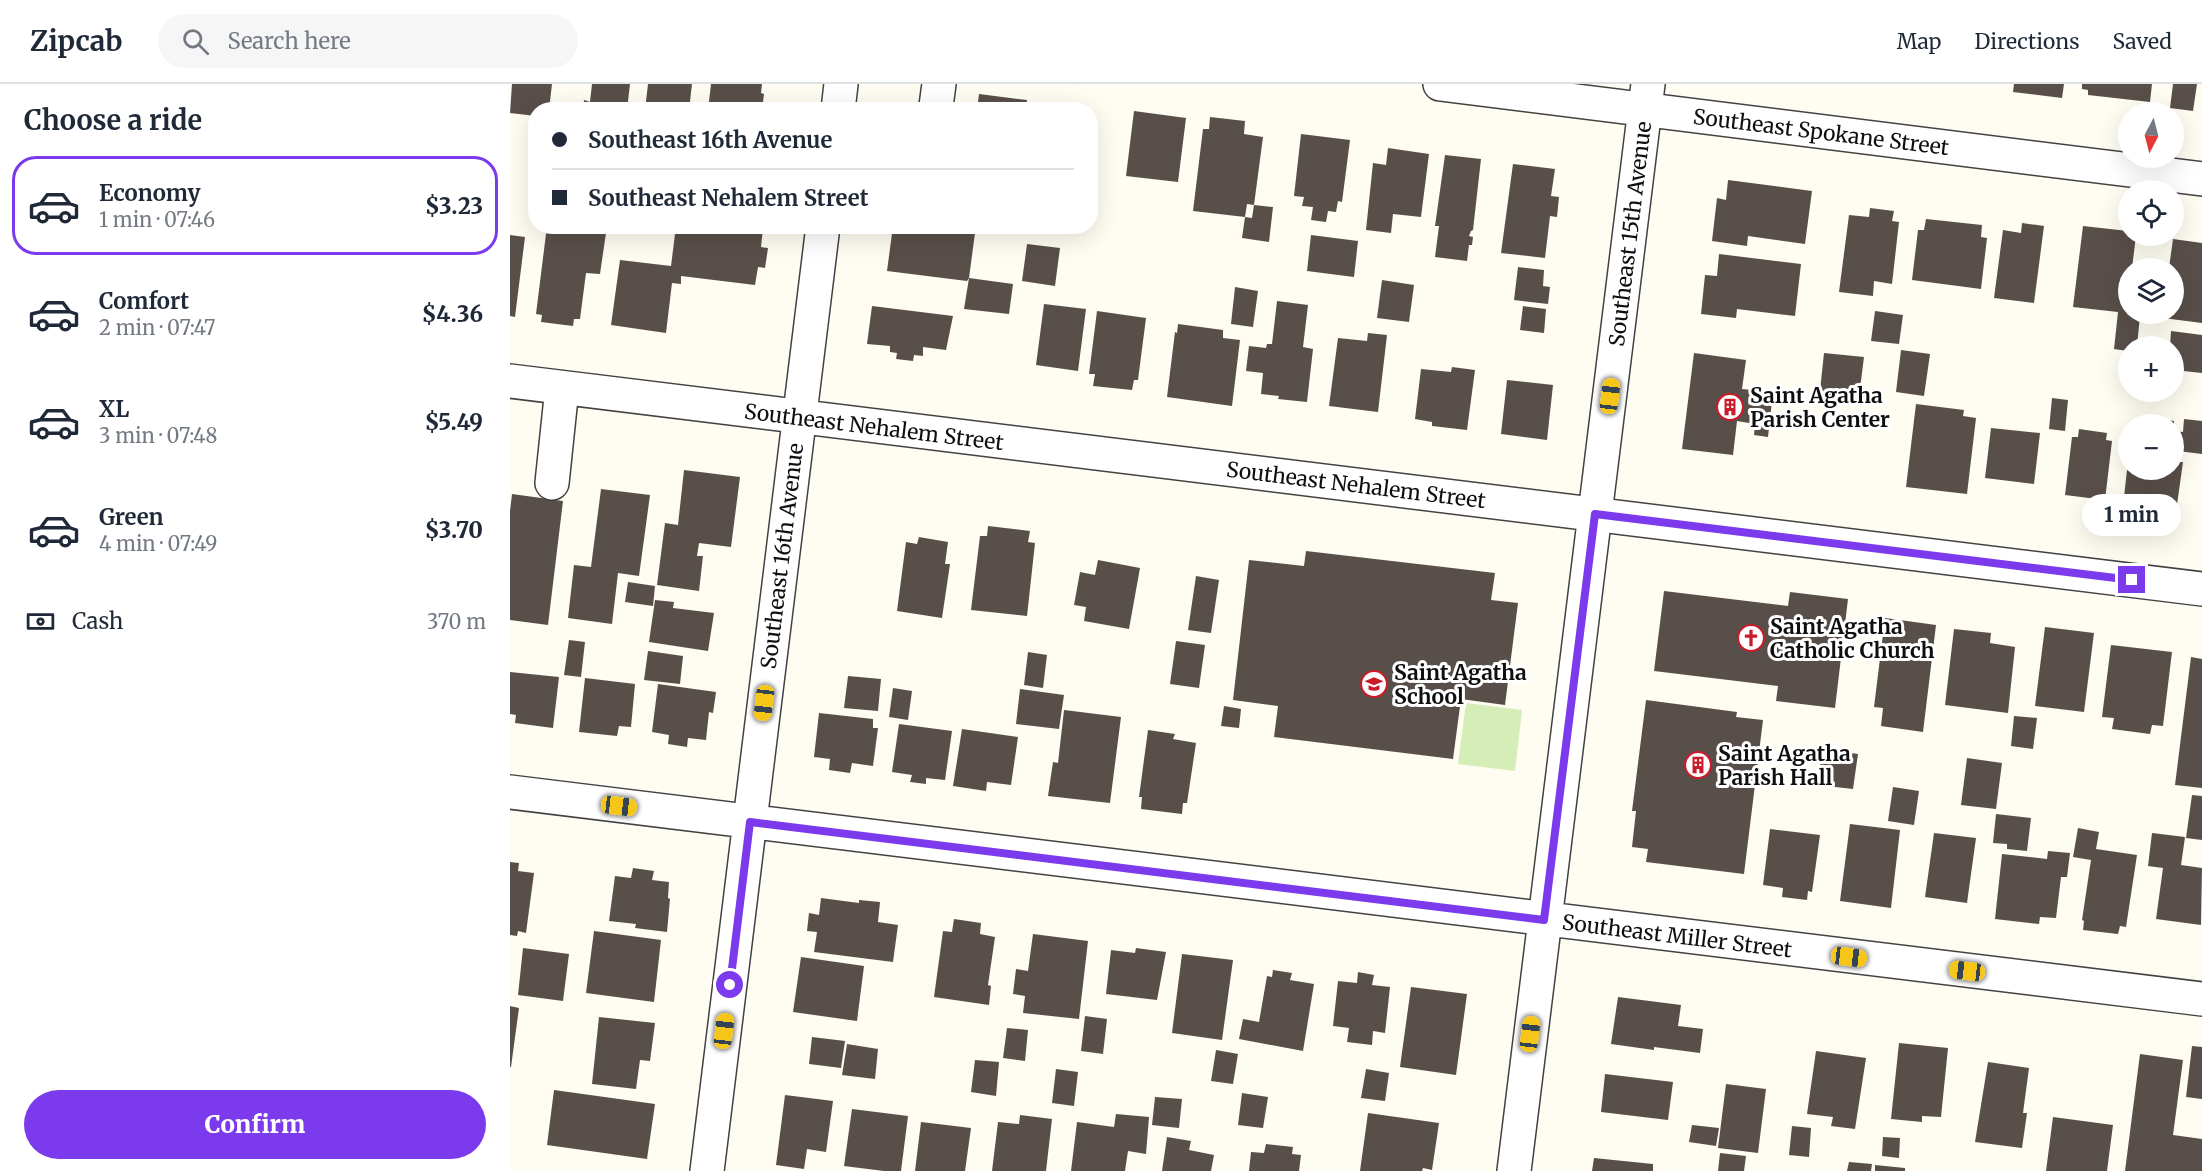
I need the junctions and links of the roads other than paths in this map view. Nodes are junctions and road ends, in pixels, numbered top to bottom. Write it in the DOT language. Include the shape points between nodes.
graph roads {
  1 [pos="841,84"];
  2 [pos="1440,84"];
  3 [pos="1647,97"];
  4 [pos="839,102"];
  5 [pos="2202,179"];
  6 [pos="822,234"];
  7 [pos="510,381"];
  8 [pos="562,388"];
  9 [pos="799,418"];
  10 [pos="552,483"];
  11 [pos="1595,514"];
  12 [pos="2202,589"];
  13 [pos="510,792"];
  14 [pos="750,822"];
  15 [pos="1544,920"];
  16 [pos="2202,999"];
  17 [pos="707,1171"];
  18 [pos="1514,1171"];
  1 -- 4 [label="street"];
  2 -- 3 [label="street, Southeast Spokane Street"];
  3 -- 5 [label="street, Southeast Spokane Street"];
  3 -- 11 [label="street, Southeast 15th Avenue"];
  6 -- 9 [label="street, Southeast 16th Avenue"];
  7 -- 8 [label="street, Southeast Nehalem Street"];
  8 -- 9 [label="street, Southeast Nehalem Street"];
  8 -- 10 [label="street"];
  9 -- 11 [label="street, Southeast Nehalem Street"];
  9 -- 14 [label="street, Southeast 16th Avenue"];
  11 -- 12 [label="street, Southeast Nehalem Street"];
  11 -- 15 [label="street, Southeast 15th Avenue"];
  13 -- 14 [label="street, Southeast Miller Street"];
  14 -- 15 [label="street, Southeast Miller Street"];
  14 -- 17 [label="street, Southeast 16th Avenue"];
  15 -- 16 [label="street, Southeast Miller Street"];
  15 -- 18 [label="street, Southeast 15th Avenue"];
}
